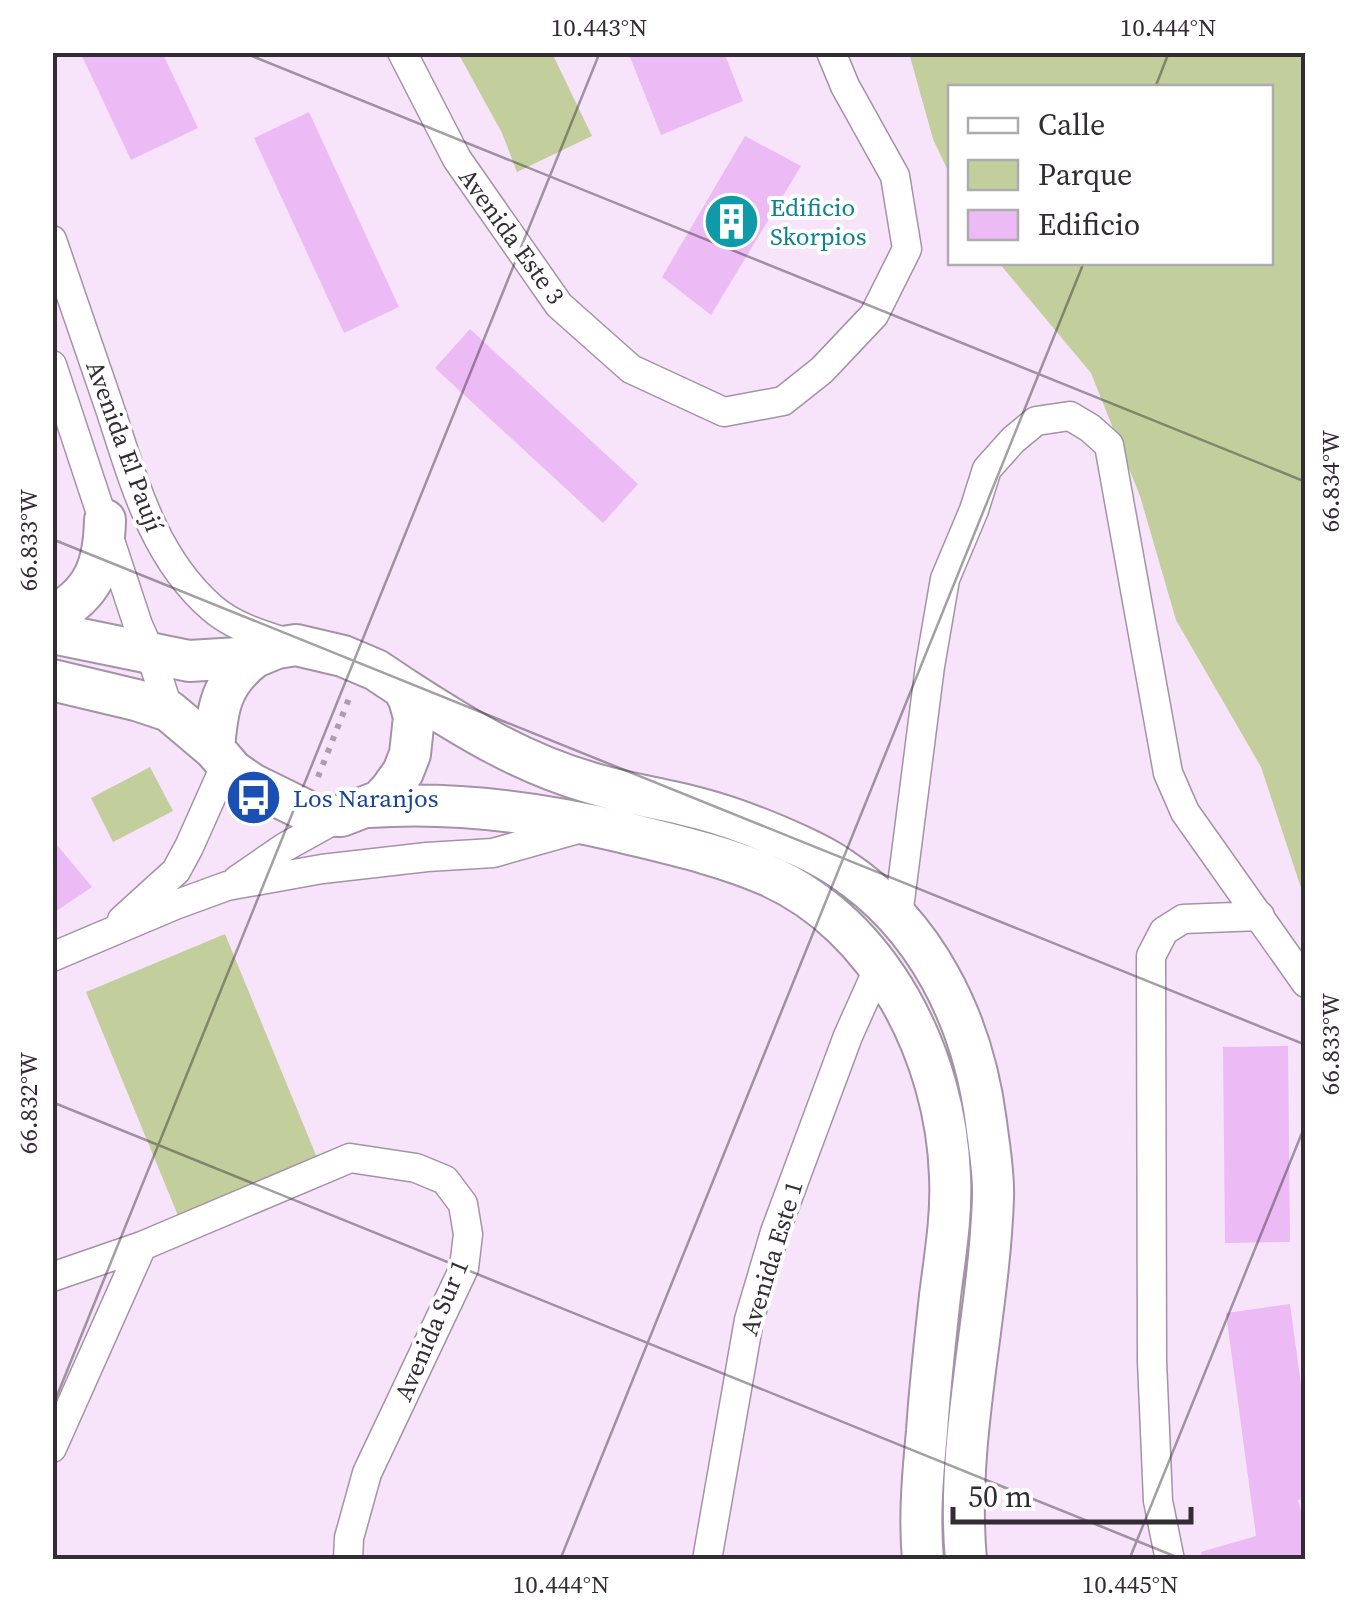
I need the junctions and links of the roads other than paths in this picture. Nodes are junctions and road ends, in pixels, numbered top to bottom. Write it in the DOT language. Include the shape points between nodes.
graph roads {
  1 [pos="402,52"];
  2 [pos="831,52"];
  3 [pos="52,240"];
  4 [pos="52,365"];
  5 [pos="104,520"];
  6 [pos="52,616"];
  7 [pos="52,633"];
  8 [pos="296,646"];
  9 [pos="150,652"];
  10 [pos="256,657"];
  11 [pos="52,680"];
  12 [pos="403,688"];
  13 [pos="169,711"];
  14 [pos="220,756"];
  15 [pos="340,806"];
  16 [pos="591,825"];
  17 [pos="227,886"];
  18 [pos="898,916"];
  19 [pos="1260,916"];
  20 [pos="97,938"];
  21 [pos="52,957"];
  22 [pos="878,968"];
  23 [pos="1306,983"];
  24 [pos="142,1246"];
  25 [pos="52,1277"];
  26 [pos="52,1448"];
  27 [pos="348,1560"];
  28 [pos="707,1560"];
  29 [pos="922,1560"];
  30 [pos="966,1560"];
  31 [pos="1170,1560"];
  1 -- 2 [label="street, Avenida Este 3" via="457,159 559,304 631,369 724,412 782,401 822,370 874,315 907,249 895,176"];
  3 -- 8 [label="street, Avenida El Paují" via="136,489 177,571 214,610"];
  4 -- 5 [label="street, Avenida El Paují"];
  5 -- 6 [label="main road" via="93,580"];
  5 -- 9 [label="street, Avenida El Paují"];
  7 -- 9 [label="main road"];
  8 -- 10 [label="main road"];
  8 -- 12 [label="main road" via="344,656"];
  9 -- 10 [label="main road" via="189,661"];
  9 -- 13 [label="street, Avenida El Paují"];
  10 -- 14 [label="main road" via="238,670 221,700"];
  11 -- 13 [label="main road"];
  12 -- 15 [label="main road" via="414,717 403,772 380,801"];
  12 -- 18 [label="main road" via="528,761 728,817 814,852"];
  13 -- 14 [label="main road"];
  14 -- 15 [label="main road" via="233,772 304,811 315,815"];
  14 -- 20 [label="street" via="176,870"];
  15 -- 16 [label="main road" via="479,806"];
  15 -- 17 [label="street"];
  16 -- 17 [label="street" via="493,854 340,867"];
  16 -- 22 [label="main road" via="769,876 842,926"];
  17 -- 20 [label="street"];
  18 -- 19 [label="street" via="945,579 987,469 1036,421 1070,416 1110,445 1168,773 1185,812"];
  18 -- 30 [label="main road" via="922,944 955,1008 982,1098 990,1160 990,1240 962,1521"];
  19 -- 23 [label="street"];
  19 -- 31 [label="street" via="1183,919 1164,931 1151,956 1152,1361 1158,1500"];
  20 -- 21 [label="street"];
  22 -- 28 [label="street, Avenida Este 1" via="775,1232 749,1320"];
  22 -- 29 [label="main road" via="901,998 935,1082 950,1174 923,1473"];
  24 -- 25 [label="street, Avenida Sur 1"];
  24 -- 26 [label="street"];
  24 -- 27 [label="street, Avenida Sur 1" via="350,1158 416,1168 445,1180 462,1204 468,1234 464,1268 368,1474"];
}
